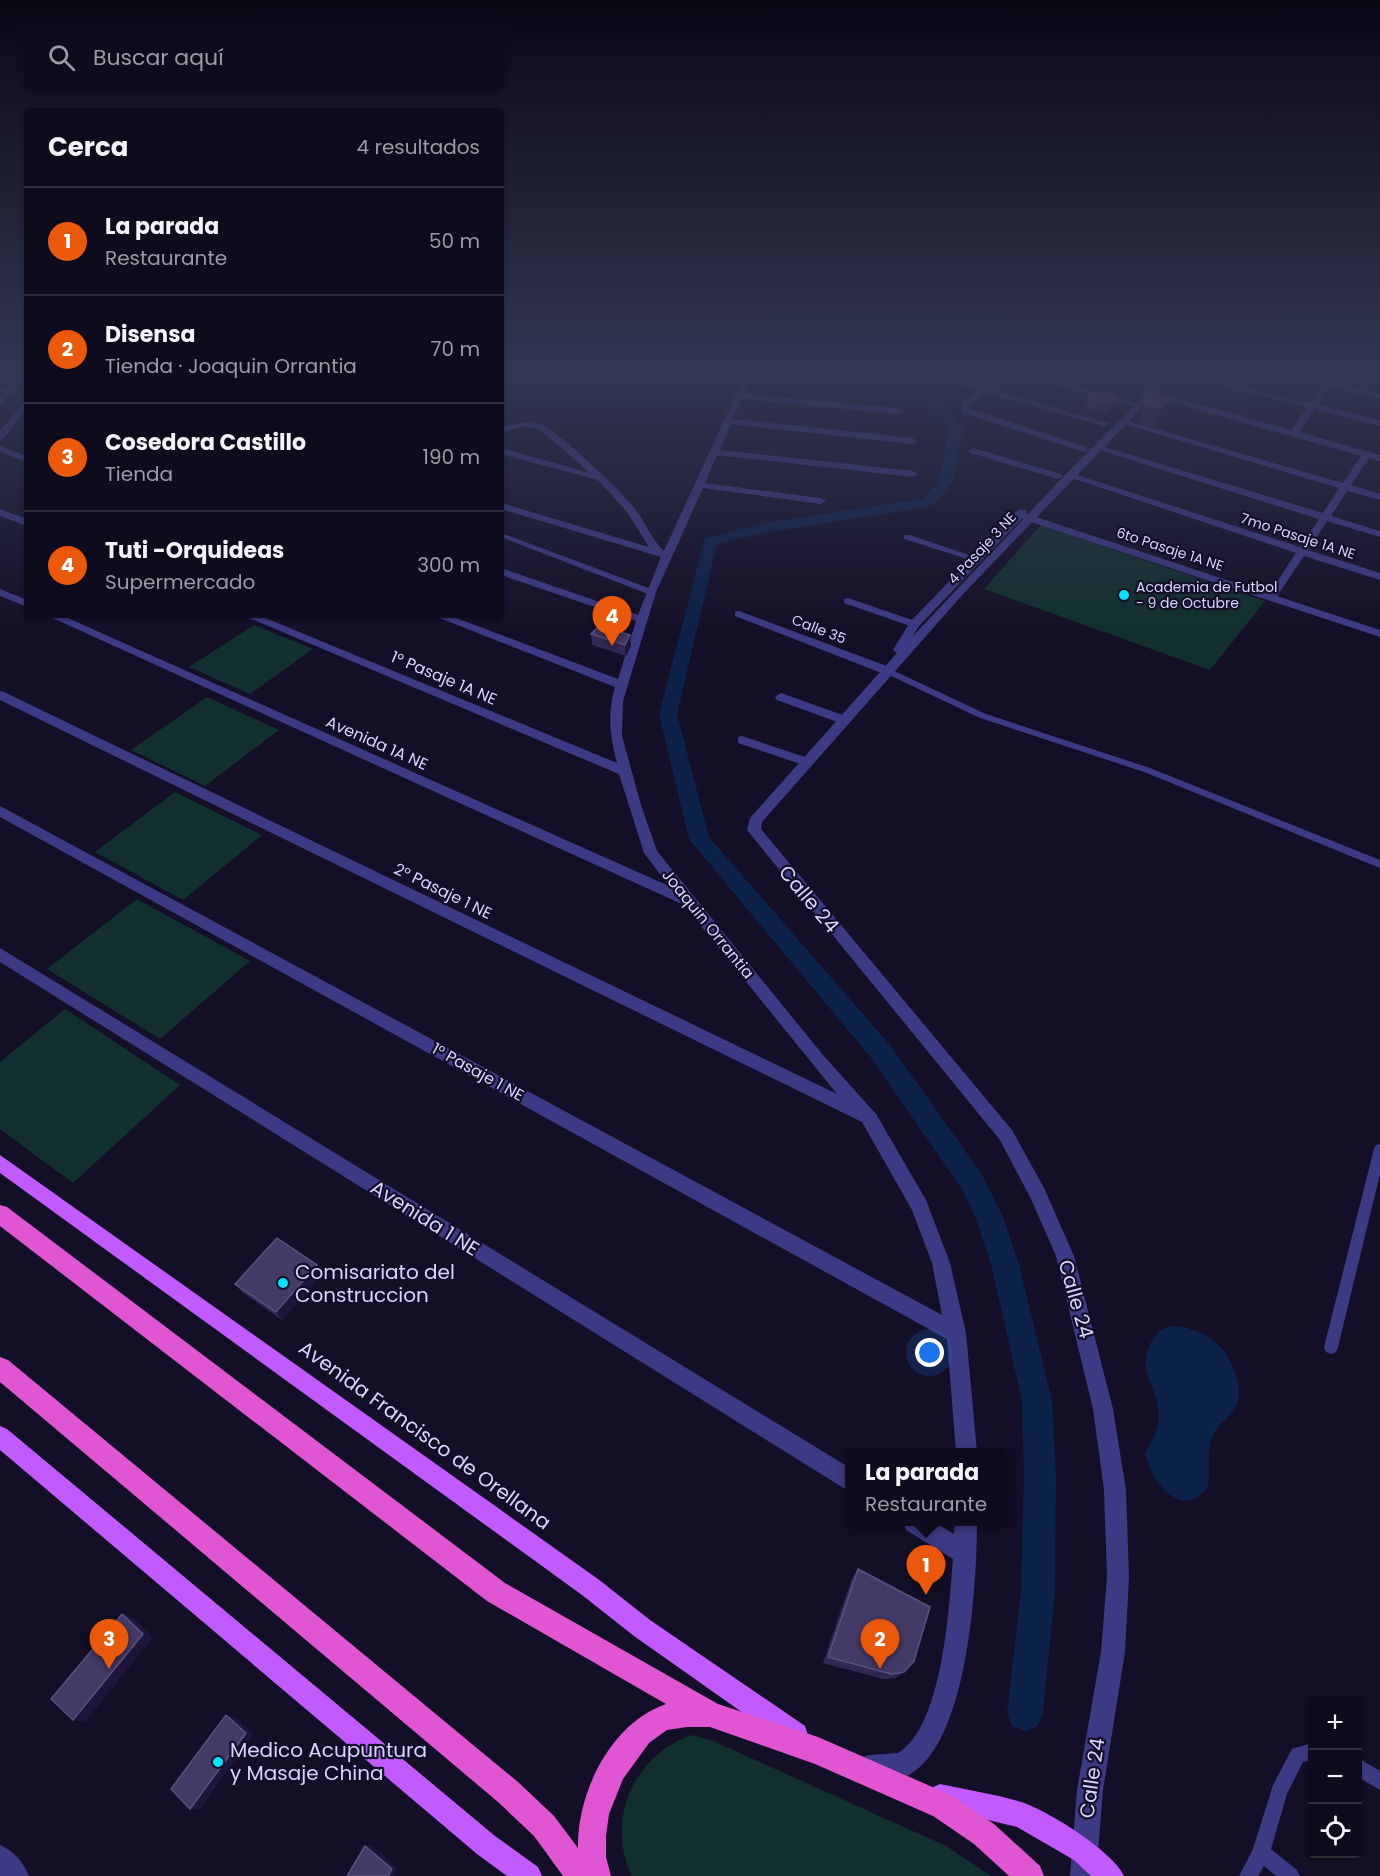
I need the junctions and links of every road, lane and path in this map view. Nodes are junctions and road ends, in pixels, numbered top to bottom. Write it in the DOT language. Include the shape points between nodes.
graph roads {
  1 [pos="524,458"];
  2 [pos="576,458"];
  3 [pos="711,458"];
  4 [pos="764,458"];
  5 [pos="995,458"];
  6 [pos="1076,458"];
  7 [pos="1089,458"];
  8 [pos="1130,458"];
  9 [pos="1243,458"];
  10 [pos="1364,458"];
  11 [pos="913,474"];
  12 [pos="1058,476"];
  13 [pos="1071,476"];
  14 [pos="603,480"];
  15 [pos="699,485"];
  16 [pos="1343,487"];
  17 [pos="1380,497"];
  18 [pos="821,501"];
  19 [pos="504,507"];
  20 [pos="0,512"];
  21 [pos="1025,516"];
  22 [pos="1324,516"];
  23 [pos="24,522"];
  24 [pos="1380,534"];
  25 [pos="504,536"];
  26 [pos="907,537"];
  27 [pos="1301,550"];
  28 [pos="662,554"];
  29 [pos="976,559"];
  30 [pos="504,572"];
  31 [pos="1380,577"];
  32 [pos="0,592"];
  33 [pos="651,592"];
  34 [pos="1270,598"];
  35 [pos="848,601"];
  36 [pos="24,603"];
  37 [pos="739,614"];
  38 [pos="59,618"];
  39 [pos="255,618"];
  40 [pos="446,618"];
  41 [pos="643,621"];
  42 [pos="914,624"];
  43 [pos="1380,634"];
  44 [pos="888,671"];
  45 [pos="622,685"];
  46 [pos="0,695"];
  47 [pos="781,697"];
  48 [pos="844,720"];
  49 [pos="742,740"];
  50 [pos="806,762"];
  51 [pos="627,772"];
  52 [pos="0,811"];
  53 [pos="755,821"];
  54 [pos="1380,864"];
  55 [pos="689,902"];
  56 [pos="0,954"];
  57 [pos="870,1119"];
  58 [pos="1380,1149"];
  59 [pos="0,1164"];
  60 [pos="0,1214"];
  61 [pos="956,1333"];
  62 [pos="1331,1347"];
  63 [pos="0,1368"];
  64 [pos="0,1436"];
  65 [pos="967,1448"];
  66 [pos="845,1479"];
  67 [pos="922,1526"];
  68 [pos="966,1526"];
  69 [pos="964,1553"];
  70 [pos="712,1715"];
  71 [pos="818,1751"];
  72 [pos="1308,1753"];
  73 [pos="854,1766"];
  74 [pos="1362,1770"];
  75 [pos="1380,1781"];
  76 [pos="910,1790"];
  77 [pos="1261,1852"];
  78 [pos="0,1858"];
  79 [pos="1083,1863"];
  80 [pos="16,1876"];
  81 [pos="529,1876"];
  82 [pos="581,1876"];
  83 [pos="597,1876"];
  84 [pos="1030,1876"];
  85 [pos="1111,1876"];
  86 [pos="1248,1876"];
  87 [pos="1291,1876"];
  1 -- 14 [label="street"];
  2 -- 14 [label="street"];
  3 -- 15 [label="street, Joaquin Orrantia"];
  4 -- 11 [label="street"];
  5 -- 12 [label="street"];
  6 -- 12 [label="street, 4 Pasaje 3 NE"];
  7 -- 13 [label="street, 4 Pasaje 3 NE"];
  8 -- 22 [label="street"];
  9 -- 16 [label="street"];
  10 -- 16 [label="street"];
  12 -- 21 [label="street, 4 Pasaje 3 NE"];
  13 -- 21 [label="street, 4 Pasaje 3 NE"];
  13 -- 27 [label="street, 7mo Pasaje 1A NE"];
  14 -- 28 [label="street"];
  15 -- 18 [label="street"];
  15 -- 28 [label="street, Joaquin Orrantia"];
  16 -- 17 [label="street"];
  16 -- 22 [label="street"];
  19 -- 28 [label="street"];
  20 -- 23 [label="street"];
  21 -- 29 [label="street, 4 Pasaje 3 NE"];
  21 -- 34 [label="street, 6to Pasaje 1A NE"];
  21 -- 44 [label="street, 4 Pasaje 3 NE"];
  22 -- 24 [label="street"];
  22 -- 27 [label="street"];
  25 -- 33 [label="lane"];
  26 -- 29 [label="lane"];
  27 -- 31 [label="street, 7mo Pasaje 1A NE"];
  27 -- 34 [label="street"];
  28 -- 33 [label="street, Joaquin Orrantia"];
  29 -- 42 [label="street, 4 Pasaje 3 NE"];
  30 -- 41 [label="street"];
  32 -- 36 [label="street"];
  33 -- 41 [label="street, Joaquin Orrantia"];
  34 -- 43 [label="street, 6to Pasaje 1A NE"];
  35 -- 42 [label="street"];
  37 -- 44 [label="street, Calle 35"];
  38 -- 55 [label="street, Avenida 1A NE"];
  39 -- 51 [label="street, 1° Pasaje 1A NE"];
  40 -- 45 [label="street"];
  41 -- 45 [label="street, Joaquin Orrantia"];
  42 -- 44 [label="street, 4 Pasaje 3 NE"];
  44 -- 48 [label="street, 4 Pasaje 3 NE"];
  44 -- 54 [label="lane" via="983,716 1147,770"];
  45 -- 51 [label="street, Joaquin Orrantia" via="617,701 616,736"];
  46 -- 57 [label="street, 2° Pasaje 1 NE"];
  47 -- 48 [label="street"];
  48 -- 50 [label="street, 4 Pasaje 3 NE"];
  49 -- 50 [label="street"];
  50 -- 53 [label="street, 4 Pasaje 3 NE"];
  51 -- 55 [label="street, Joaquin Orrantia" via="651,854"];
  52 -- 61 [label="street, 1° Pasaje 1 NE"];
  53 -- 79 [label="street, Calle 24" via="755,834 1006,1135 1065,1256 1103,1409 1114,1490 1118,1577 1113,1652"];
  55 -- 57 [label="street, Joaquin Orrantia"];
  56 -- 66 [label="street, Avenida 1 NE"];
  57 -- 61 [label="street, Joaquin Orrantia" via="920,1206 941,1263"];
  58 -- 62 [label="lane"];
  59 -- 71 [label="main road, Avenida Francisco de Orellana"];
  60 -- 70 [label="highway, Avenida Francisco de Orellana" via="496,1592"];
  61 -- 65 [label="street, Joaquin Orrantia"];
  63 -- 82 [label="highway" via="508,1792 544,1826"];
  64 -- 81 [label="main road" via="486,1845"];
  67 -- 69 [label="street"];
  68 -- 69 [label="street"];
  69 -- 73 [label="street" via="947,1685 932,1734 917,1754 896,1767"];
  70 -- 71 [label="highway, Avenida Francisco de Orellana"];
  70 -- 83 [label="highway" via="673,1714 654,1722 619,1758 594,1817 591,1841"];
  71 -- 73 [label="highway, Avenida Francisco de Orellana"];
  72 -- 77 [label="lane" via="1298,1755 1279,1791"];
  73 -- 76 [label="highway, Avenida Francisco de Orellana"];
  74 -- 75 [label="lane"];
  76 -- 79 [label="main road, Avenida Francisco de Orellana" via="1021,1815"];
  76 -- 84 [label="highway, Avenida Francisco de Orellana" via="943,1806 984,1834"];
  77 -- 86 [label="lane"];
  77 -- 87 [label="lane"];
  78 -- 80 [label="street"];
  79 -- 85 [label="main road, Avenida Francisco de Orellana"];
}
